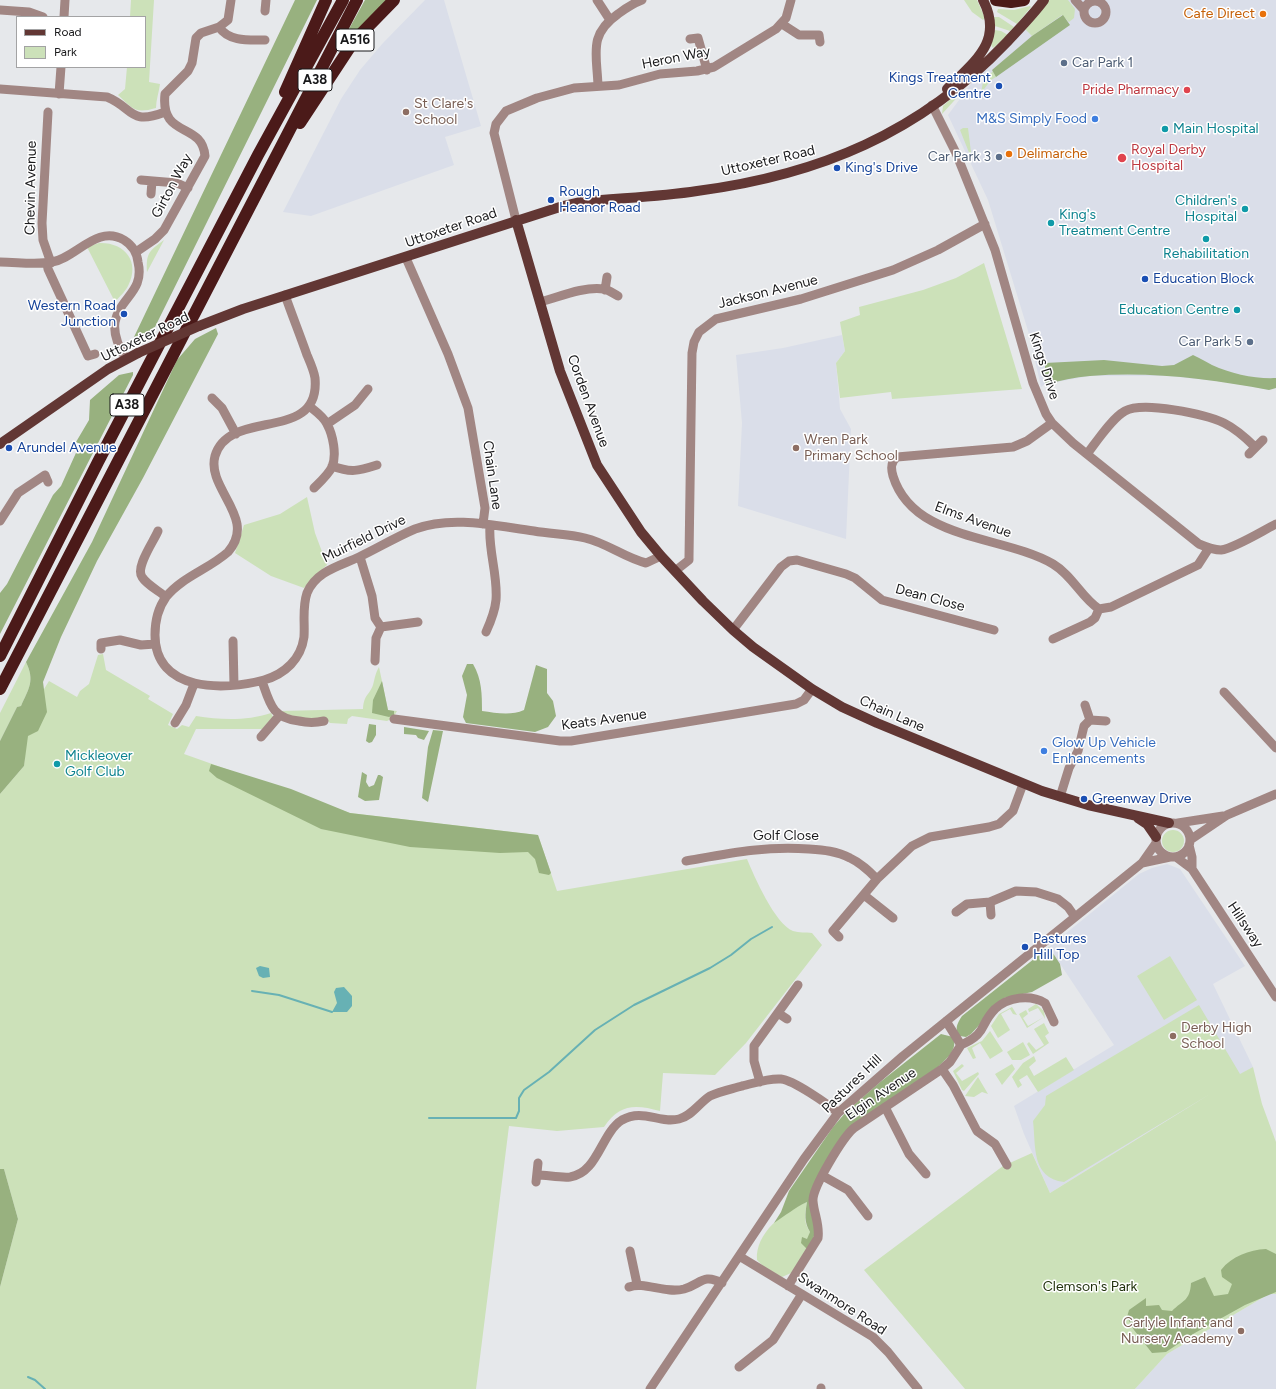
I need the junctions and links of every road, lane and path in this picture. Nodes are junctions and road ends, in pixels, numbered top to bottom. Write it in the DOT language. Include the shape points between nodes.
graph roads {
  1 [pos="65,0"];
  2 [pos="231,0"];
  3 [pos="266,0"];
  4 [pos="326,0"];
  5 [pos="343,0"];
  6 [pos="358,0"];
  7 [pos="394,0"];
  8 [pos="597,0"];
  9 [pos="642,0"];
  10 [pos="791,0"];
  11 [pos="983,0"];
  12 [pos="996,0"];
  13 [pos="1024,0"];
  14 [pos="1044,0"];
  15 [pos="1075,0"];
  16 [pos="1090,1"];
  17 [pos="0,10"];
  18 [pos="1084,10"];
  19 [pos="265,12"];
  20 [pos="40,16"];
  21 [pos="64,16"];
  22 [pos="610,20"];
  23 [pos="782,24"];
  24 [pos="219,27"];
  25 [pos="690,39"];
  26 [pos="265,40"];
  27 [pos="820,42"];
  28 [pos="61,68"];
  29 [pos="707,70"];
  30 [pos="598,86"];
  31 [pos="0,89"];
  32 [pos="59,94"];
  33 [pos="932,105"];
  34 [pos="48,112"];
  35 [pos="165,112"];
  36 [pos="258,155"];
  37 [pos="275,160"];
  38 [pos="141,180"];
  39 [pos="152,181"];
  40 [pos="188,188"];
  41 [pos="151,194"];
  42 [pos="516,220"];
  43 [pos="985,224"];
  44 [pos="136,252"];
  45 [pos="406,258"];
  46 [pos="0,262"];
  47 [pos="49,263"];
  48 [pos="607,277"];
  49 [pos="605,290"];
  50 [pos="285,295"];
  51 [pos="618,296"];
  52 [pos="540,302"];
  53 [pos="95,354"];
  54 [pos="126,359"];
  55 [pos="368,389"];
  56 [pos="212,398"];
  57 [pos="309,406"];
  58 [pos="1052,423"];
  59 [pos="327,424"];
  60 [pos="236,434"];
  61 [pos="1263,440"];
  62 [pos="0,444"];
  63 [pos="1087,454"];
  64 [pos="377,465"];
  65 [pos="332,466"];
  66 [pos="48,482"];
  67 [pos="314,488"];
  68 [pos="0,521"];
  69 [pos="1276,524"];
  70 [pos="487,525"];
  71 [pos="158,531"];
  72 [pos="1209,548"];
  73 [pos="660,556"];
  74 [pos="360,557"];
  75 [pos="675,571"];
  76 [pos="166,597"];
  77 [pos="1099,609"];
  78 [pos="418,622"];
  79 [pos="381,627"];
  80 [pos="733,630"];
  81 [pos="994,630"];
  82 [pos="486,632"];
  83 [pos="1053,639"];
  84 [pos="233,640"];
  85 [pos="156,644"];
  86 [pos="101,648"];
  87 [pos="0,656"];
  88 [pos="375,661"];
  89 [pos="262,681"];
  90 [pos="194,684"];
  91 [pos="234,685"];
  92 [pos="0,689"];
  93 [pos="812,689"];
  94 [pos="1224,692"];
  95 [pos="1084,705"];
  96 [pos="279,716"];
  97 [pos="394,719"];
  98 [pos="1090,720"];
  99 [pos="1106,720"];
  100 [pos="324,721"];
  101 [pos="175,723"];
  102 [pos="261,737"];
  103 [pos="1276,748"];
  104 [pos="1023,784"];
  105 [pos="1276,794"];
  106 [pos="1060,797"];
  107 [pos="1227,815"];
  108 [pos="1135,816"];
  109 [pos="1173,823"];
  110 [pos="1156,840"];
  111 [pos="1190,843"];
  112 [pos="1173,857"];
  113 [pos="686,861"];
  114 [pos="1142,864"];
  115 [pos="1192,869"];
  116 [pos="876,879"];
  117 [pos="864,895"];
  118 [pos="990,902"];
  119 [pos="956,912"];
  120 [pos="991,915"];
  121 [pos="1076,917"];
  122 [pos="892,918"];
  123 [pos="839,937"];
  124 [pos="798,985"];
  125 [pos="1276,997"];
  126 [pos="778,1013"];
  127 [pos="787,1019"];
  128 [pos="946,1021"];
  129 [pos="1054,1022"];
  130 [pos="961,1044"];
  131 [pos="942,1069"];
  132 [pos="760,1082"];
  133 [pos="885,1107"];
  134 [pos="838,1113"];
  135 [pos="538,1163"];
  136 [pos="1007,1164"];
  137 [pos="926,1174"];
  138 [pos="823,1176"];
  139 [pos="868,1216"];
  140 [pos="630,1251"];
  141 [pos="739,1256"];
  142 [pos="722,1283"];
  143 [pos="788,1286"];
  144 [pos="802,1294"];
  145 [pos="739,1367"];
  146 [pos="650,1389"];
  147 [pos="918,1389"];
  1 -- 21 [label="street"];
  2 -- 24 [label="street" via="228,20"];
  3 -- 19 [label="street"];
  4 -- 36 [label="highway, A516"];
  5 -- 36 [label="highway, A38"];
  6 -- 37 [label="highway, A38"];
  7 -- 37 [label="highway, A516" via="354,41"];
  8 -- 22 [label="street"];
  9 -- 22 [label="street"];
  10 -- 23 [label="street, Heron Way"];
  11 -- 33 [label="main road" via="991,23 986,45"];
  12 -- 13 [label="highway"];
  14 -- 33 [label="main road" via="967,80"];
  15 -- 18 [label="street"];
  16 -- 18 [label="street"];
  16 -- 18 [label="street" via="1105,6 1104,20 1091,23 1085,19"];
  17 -- 20 [label="street" via="28,12"];
  22 -- 30 [label="street" via="602,27 597,40"];
  23 -- 27 [label="street" via="799,35 819,35"];
  23 -- 29 [label="street, Heron Way" via="768,36"];
  24 -- 26 [label="street" via="229,37"];
  24 -- 35 [label="street" via="200,33 196,38 192,63 188,71 165,94"];
  25 -- 29 [label="street" via="698,38"];
  28 -- 32 [label="street"];
  29 -- 30 [label="street, Heron Way" via="668,72 630,83"];
  30 -- 42 [label="street, Heron Way" via="574,88 517,105 509,108 501,116 494,133"];
  31 -- 32 [label="street"];
  32 -- 35 [label="street" via="108,97 117,101 134,116 145,117"];
  33 -- 42 [label="main road, Uttoxeter Road" via="904,125 858,149 798,171 698,191 580,202"];
  33 -- 43 [label="street, Kings Drive" via="956,153"];
  34 -- 47 [label="street, Chevin Avenue" via="42,223"];
  35 -- 40 [label="street, Girton Way" via="170,120 196,137 204,148 205,156"];
  36 -- 87 [label="highway, A38"];
  37 -- 92 [label="highway, A38"];
  38 -- 39 [label="street"];
  39 -- 40 [label="street" via="177,183"];
  39 -- 41 [label="street"];
  40 -- 44 [label="street, Girton Way" via="164,230"];
  42 -- 45 [label="main road, Uttoxeter Road"];
  42 -- 52 [label="main road, Corden Avenue"];
  43 -- 58 [label="street, Kings Drive" via="999,263 1033,383"];
  43 -- 75 [label="street, Jackson Avenue" via="938,250 894,270 801,300 716,319 700,332 694,342 692,353 689,560"];
  44 -- 47 [label="street" via="120,238 103,236 60,260"];
  44 -- 54 [label="street" via="140,270 139,280 136,289 118,313 115,328 118,345"];
  45 -- 50 [label="main road, Uttoxeter Road"];
  45 -- 70 [label="street, Chain Lane" via="448,354 468,408"];
  46 -- 47 [label="street"];
  47 -- 53 [label="street, Chevin Avenue" via="48,269 88,356"];
  48 -- 49 [label="street"];
  49 -- 51 [label="street"];
  49 -- 52 [label="street" via="577,292"];
  50 -- 54 [label="main road, Uttoxeter Road, bridge" via="220,317"];
  50 -- 57 [label="street" via="315,376 314,398"];
  52 -- 73 [label="main road, Corden Avenue" via="560,371 597,466"];
  54 -- 62 [label="main road, Uttoxeter Road"];
  55 -- 59 [label="street" via="362,402 355,404"];
  56 -- 60 [label="street" via="222,408"];
  57 -- 59 [label="street"];
  57 -- 60 [label="street, Muirfield Drive" via="293,418 245,429"];
  58 -- 63 [label="street, Kings Drive"];
  58 -- 77 [label="street, Elms Avenue" via="1014,447 899,456 892,461 892,472 897,488 908,504 926,519 1053,565 1068,576"];
  59 -- 65 [label="street" via="333,443"];
  60 -- 76 [label="street, Muirfield Drive" via="218,448 214,466 216,476 235,515 237,528 234,541 225,555 178,586"];
  61 -- 63 [label="street" via="1252,450 1233,428 1211,418 1181,411 1136,407 1120,414"];
  63 -- 72 [label="street, Kings Drive" via="1199,544"];
  64 -- 65 [label="street" via="356,472"];
  65 -- 67 [label="street"];
  66 -- 68 [label="street" via="45,475 21,490"];
  69 -- 72 [label="street" via="1229,547 1220,550"];
  70 -- 73 [label="street, Chain Lane" via="585,538 646,563"];
  70 -- 74 [label="street, Muirfield Drive" via="439,524 416,529"];
  70 -- 82 [label="street" via="496,599 493,616"];
  71 -- 76 [label="street" via="157,541 141,565 140,573 142,578"];
  72 -- 77 [label="street" via="1198,565 1111,607"];
  73 -- 75 [label="main road, Corden Avenue"];
  74 -- 79 [label="street" via="372,596 375,618"];
  74 -- 89 [label="street, Muirfield Drive" via="328,570 313,583 306,598 304,637 297,657 282,672"];
  75 -- 80 [label="main road, Chain Lane"];
  76 -- 85 [label="street, Muirfield Drive" via="157,615"];
  77 -- 83 [label="street" via="1090,622"];
  78 -- 79 [label="street"];
  79 -- 88 [label="street" via="376,638"];
  80 -- 81 [label="street, Dean Close" via="781,567 789,561 796,560 855,578 882,600"];
  80 -- 93 [label="main road, Chain Lane"];
  84 -- 91 [label="street"];
  85 -- 86 [label="street" via="141,645 116,640 101,642"];
  85 -- 90 [label="street, Muirfield Drive" via="160,658 172,673"];
  89 -- 91 [label="street, Muirfield Drive"];
  89 -- 96 [label="street"];
  90 -- 91 [label="street, Muirfield Drive"];
  90 -- 101 [label="street" via="184,717"];
  93 -- 97 [label="street, Keats Avenue" via="804,700 796,704 571,741"];
  93 -- 104 [label="main road, Chain Lane" via="842,707 877,723"];
  94 -- 103 [label="street"];
  95 -- 98 [label="street"];
  96 -- 100 [label="street" via="311,724"];
  96 -- 102 [label="street"];
  98 -- 99 [label="street"];
  98 -- 106 [label="street" via="1084,726 1078,751 1069,768"];
  104 -- 106 [label="main road, Chain Lane"];
  104 -- 116 [label="street" via="1013,811 999,824 930,837 912,846"];
  105 -- 107 [label="street"];
  106 -- 108 [label="main road, Chain Lane"];
  107 -- 109 [label="street"];
  107 -- 111 [label="street"];
  108 -- 109 [label="main road, Chain Lane"];
  108 -- 110 [label="main road, Chain Lane" via="1147,824"];
  109 -- 110 [label="street" via="1160,828"];
  109 -- 111 [label="street" via="1187,831"];
  110 -- 112 [label="street" via="1163,854"];
  110 -- 114 [label="street, Pastures Hill"];
  111 -- 112 [label="street" via="1182,854"];
  111 -- 115 [label="street, Hillsway"];
  112 -- 114 [label="street, Pastures Hill"];
  112 -- 115 [label="street, Hillsway"];
  113 -- 116 [label="street, Golf Close" via="776,847 833,851 851,858"];
  114 -- 121 [label="street, Pastures Hill"];
  115 -- 125 [label="street, Hillsway"];
  116 -- 117 [label="street"];
  117 -- 122 [label="street"];
  117 -- 123 [label="street" via="832,931"];
  118 -- 119 [label="street" via="967,904"];
  118 -- 120 [label="street"];
  118 -- 121 [label="street" via="1016,891 1036,892 1058,899 1068,906"];
  121 -- 128 [label="street, Pastures Hill"];
  124 -- 126 [label="street"];
  126 -- 127 [label="street"];
  126 -- 132 [label="street" via="754,1046 753,1053"];
  128 -- 130 [label="street"];
  128 -- 134 [label="street, Pastures Hill" via="871,1082"];
  129 -- 130 [label="street" via="1045,1003 1031,998 1018,999 995,1009 982,1032 976,1038"];
  130 -- 131 [label="street, Elgin Avenue" via="950,1062"];
  131 -- 133 [label="street, Elgin Avenue"];
  131 -- 136 [label="street" via="979,1138 995,1144"];
  132 -- 134 [label="street" via="788,1080"];
  132 -- 135 [label="street" via="711,1096 685,1117 677,1120 645,1115 623,1120 614,1127 582,1173 570,1177 536,1179"];
  133 -- 137 [label="street" via="909,1154"];
  133 -- 138 [label="street, Elgin Avenue" via="849,1132"];
  134 -- 141 [label="street, Pastures Hill" via="804,1158"];
  138 -- 139 [label="street" via="848,1190"];
  138 -- 143 [label="street, Elgin Avenue" via="813,1195 820,1229 818,1238"];
  140 -- 142 [label="street" via="633,1286 661,1290 684,1289 706,1278 713,1278"];
  141 -- 142 [label="street, Pastures Hill"];
  141 -- 143 [label="street, Swanmore Road"];
  142 -- 146 [label="street, Pastures Hill"];
  143 -- 144 [label="street, Swanmore Road"];
  144 -- 145 [label="street" via="773,1340"];
  144 -- 147 [label="street, Swanmore Road" via="880,1343"];
}
